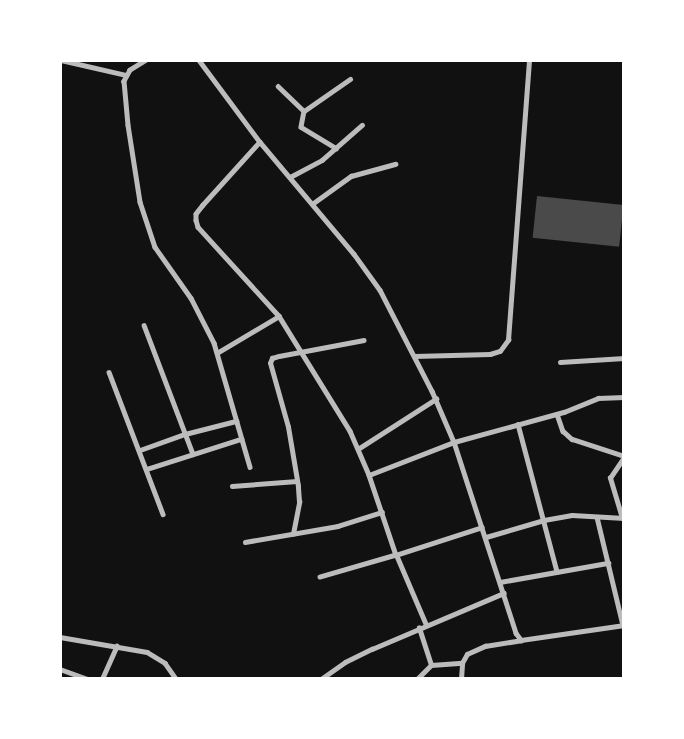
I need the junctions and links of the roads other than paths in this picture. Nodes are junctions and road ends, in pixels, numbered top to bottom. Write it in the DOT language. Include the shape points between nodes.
graph roads {
  1 [pos="61,60"];
  2 [pos="146,60"];
  3 [pos="199,60"];
  4 [pos="530,60"];
  5 [pos="71,61"];
  6 [pos="126,75"];
  7 [pos="350,79"];
  8 [pos="278,86"];
  9 [pos="304,111"];
  10 [pos="362,124"];
  11 [pos="260,142"];
  12 [pos="336,148"];
  13 [pos="395,164"];
  14 [pos="290,177"];
  15 [pos="312,204"];
  16 [pos="279,316"];
  17 [pos="144,325"];
  18 [pos="364,340"];
  19 [pos="302,352"];
  20 [pos="217,353"];
  21 [pos="414,356"];
  22 [pos="624,358"];
  23 [pos="560,362"];
  24 [pos="109,372"];
  25 [pos="624,397"];
  26 [pos="436,399"];
  27 [pos="557,414"];
  28 [pos="236,421"];
  29 [pos="518,424"];
  30 [pos="185,434"];
  31 [pos="241,440"];
  32 [pos="454,442"];
  33 [pos="358,449"];
  34 [pos="140,450"];
  35 [pos="193,454"];
  36 [pos="624,457"];
  37 [pos="250,467"];
  38 [pos="147,469"];
  39 [pos="369,475"];
  40 [pos="297,481"];
  41 [pos="232,486"];
  42 [pos="382,512"];
  43 [pos="163,514"];
  44 [pos="597,517"];
  45 [pos="623,518"];
  46 [pos="544,520"];
  47 [pos="482,527"];
  48 [pos="293,534"];
  49 [pos="486,537"];
  50 [pos="245,542"];
  51 [pos="396,555"];
  52 [pos="608,563"];
  53 [pos="557,572"];
  54 [pos="320,577"];
  55 [pos="500,582"];
  56 [pos="504,593"];
  57 [pos="426,625"];
  58 [pos="623,625"];
  59 [pos="419,628"];
  60 [pos="60,637"];
  61 [pos="521,640"];
  62 [pos="117,646"];
  63 [pos="462,663"];
  64 [pos="431,665"];
  65 [pos="60,669"];
  66 [pos="173,672"];
  67 [pos="87,679"];
  68 [pos="102,679"];
  69 [pos="169,679"];
  70 [pos="176,679"];
  71 [pos="321,679"];
  72 [pos="417,679"];
  73 [pos="461,679"];
  1 -- 5 [label="street"];
  2 -- 6 [label="street"];
  3 -- 11 [label="street"];
  4 -- 21 [label="street" via="508,340 500,351 490,354"];
  5 -- 6 [label="street"];
  6 -- 20 [label="street" via="128,125 145,219 155,247 191,297"];
  7 -- 9 [label="street"];
  8 -- 9 [label="street"];
  9 -- 12 [label="street" via="301,127"];
  10 -- 12 [label="street"];
  11 -- 14 [label="street"];
  11 -- 16 [label="street" via="203,205 196,220 198,227"];
  12 -- 14 [label="street"];
  13 -- 15 [label="street" via="351,176"];
  14 -- 15 [label="street"];
  15 -- 21 [label="street" via="368,272"];
  16 -- 19 [label="street"];
  16 -- 20 [label="street"];
  17 -- 30 [label="street"];
  18 -- 19 [label="street"];
  19 -- 33 [label="street"];
  19 -- 40 [label="street" via="272,358 270,363 288,427"];
  20 -- 28 [label="street"];
  21 -- 26 [label="street"];
  22 -- 23 [label="street"];
  24 -- 34 [label="street"];
  25 -- 27 [label="street" via="598,398"];
  26 -- 32 [label="street"];
  26 -- 33 [label="street"];
  27 -- 29 [label="street"];
  27 -- 36 [label="street" via="563,431 572,439"];
  28 -- 30 [label="street"];
  28 -- 31 [label="street"];
  29 -- 32 [label="street"];
  29 -- 46 [label="street"];
  30 -- 34 [label="street"];
  30 -- 35 [label="street"];
  31 -- 35 [label="street"];
  31 -- 37 [label="street"];
  32 -- 39 [label="street"];
  32 -- 47 [label="street"];
  33 -- 39 [label="street"];
  34 -- 38 [label="street"];
  35 -- 38 [label="street"];
  36 -- 45 [label="street" via="610,478"];
  38 -- 43 [label="street"];
  39 -- 42 [label="street"];
  40 -- 41 [label="street"];
  40 -- 48 [label="street" via="299,502"];
  42 -- 48 [label="street" via="338,526"];
  42 -- 51 [label="street"];
  44 -- 45 [label="street"];
  44 -- 46 [label="street" via="572,515"];
  44 -- 52 [label="street"];
  46 -- 49 [label="street"];
  46 -- 53 [label="street"];
  47 -- 49 [label="street"];
  47 -- 51 [label="street"];
  48 -- 50 [label="street"];
  49 -- 55 [label="street"];
  51 -- 54 [label="street"];
  51 -- 57 [label="street"];
  52 -- 53 [label="street"];
  52 -- 58 [label="street"];
  53 -- 55 [label="street"];
  55 -- 56 [label="street"];
  56 -- 57 [label="street"];
  56 -- 61 [label="street"];
  57 -- 59 [label="street"];
  58 -- 61 [label="street"];
  59 -- 64 [label="street"];
  59 -- 71 [label="street" via="345,662"];
  60 -- 62 [label="street"];
  61 -- 63 [label="street" via="475,650"];
  62 -- 66 [label="street" via="157,656"];
  62 -- 68 [label="street"];
  63 -- 64 [label="street"];
  63 -- 73 [label="street"];
  64 -- 72 [label="street"];
  65 -- 67 [label="street"];
  66 -- 69 [label="street"];
  66 -- 70 [label="street"];
}
